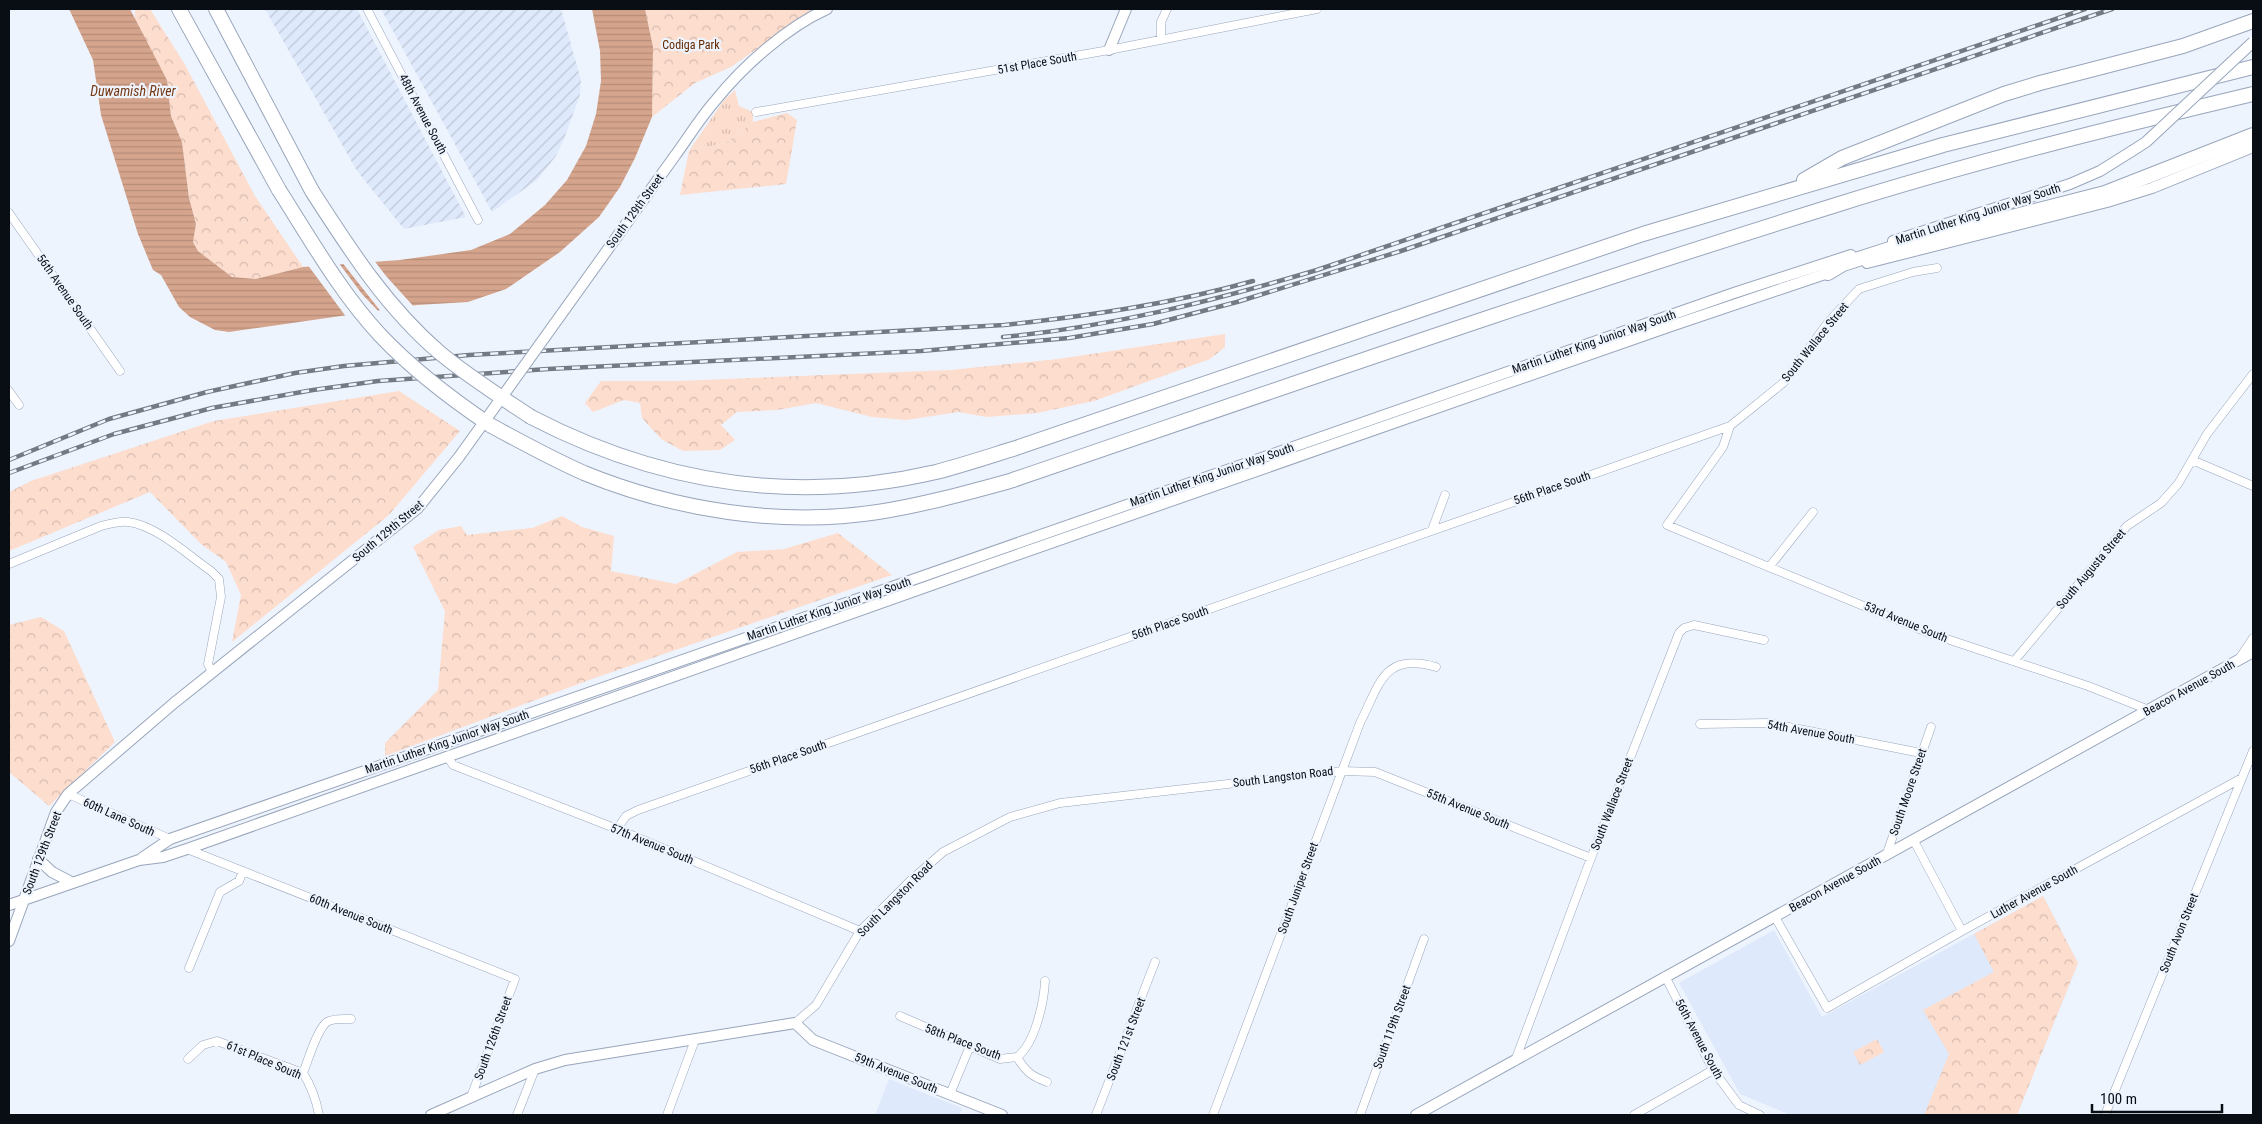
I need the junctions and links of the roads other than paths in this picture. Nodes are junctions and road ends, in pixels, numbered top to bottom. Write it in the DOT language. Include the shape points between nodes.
graph roads {
  1 [pos="179,9"];
  2 [pos="218,9"];
  3 [pos="367,9"];
  4 [pos="827,9"];
  5 [pos="1126,9"];
  6 [pos="1167,9"];
  7 [pos="1317,9"];
  8 [pos="2253,21"];
  9 [pos="1161,40"];
  10 [pos="2253,42"];
  11 [pos="1109,50"];
  12 [pos="2253,67"];
  13 [pos="2253,94"];
  14 [pos="2253,101"];
  15 [pos="2203,106"];
  16 [pos="756,112"];
  17 [pos="2253,135"];
  18 [pos="2253,147"];
  19 [pos="1788,190"];
  20 [pos="9,213"];
  21 [pos="478,220"];
  22 [pos="1936,268"];
  23 [pos="1828,273"];
  24 [pos="120,371"];
  25 [pos="2253,374"];
  26 [pos="9,391"];
  27 [pos="19,405"];
  28 [pos="1730,426"];
  29 [pos="2192,460"];
  30 [pos="2253,486"];
  31 [pos="1446,495"];
  32 [pos="1813,512"];
  33 [pos="1432,530"];
  34 [pos="9,564"];
  35 [pos="1770,566"];
  36 [pos="2253,638"];
  37 [pos="1764,640"];
  38 [pos="2253,652"];
  39 [pos="2015,660"];
  40 [pos="2238,660"];
  41 [pos="1436,667"];
  42 [pos="212,672"];
  43 [pos="2149,710"];
  44 [pos="1700,724"];
  45 [pos="1931,728"];
  46 [pos="2253,751"];
  47 [pos="1922,753"];
  48 [pos="447,756"];
  49 [pos="1342,770"];
  50 [pos="2250,770"];
  51 [pos="2242,778"];
  52 [pos="68,794"];
  53 [pos="617,829"];
  54 [pos="170,839"];
  55 [pos="1914,841"];
  56 [pos="187,849"];
  57 [pos="1886,856"];
  58 [pos="38,858"];
  59 [pos="1591,858"];
  60 [pos="140,860"];
  61 [pos="243,871"];
  62 [pos="73,883"];
  63 [pos="24,900"];
  64 [pos="9,905"];
  65 [pos="1775,917"];
  66 [pos="860,931"];
  67 [pos="1962,931"];
  68 [pos="1424,939"];
  69 [pos="9,941"];
  70 [pos="1155,962"];
  71 [pos="189,968"];
  72 [pos="1665,976"];
  73 [pos="515,978"];
  74 [pos="1045,980"];
  75 [pos="900,1016"];
  76 [pos="351,1019"];
  77 [pos="795,1023"];
  78 [pos="695,1040"];
  79 [pos="970,1046"];
  80 [pos="1017,1057"];
  81 [pos="188,1059"];
  82 [pos="1516,1061"];
  83 [pos="535,1069"];
  84 [pos="1713,1070"];
  85 [pos="303,1074"];
  86 [pos="1047,1082"];
  87 [pos="950,1094"];
  88 [pos="471,1097"];
  89 [pos="319,1115"];
  90 [pos="432,1115"];
  91 [pos="517,1115"];
  92 [pos="668,1115"];
  93 [pos="1002,1115"];
  94 [pos="1096,1115"];
  95 [pos="1213,1115"];
  96 [pos="1360,1115"];
  97 [pos="1416,1115"];
  98 [pos="1634,1115"];
  99 [pos="1760,1115"];
  100 [pos="2105,1115"];
  1 -- 15 [label="highway, bridge" via="279,190 340,285 380,335 449,397 490,424 585,473 635,491 743,514 835,517 920,505 1010,481 1526,305 1838,204 2007,156"];
  2 -- 19 [label="highway, bridge" via="312,191 357,262 416,330 466,373 531,417 567,436 627,460 721,481 833,487 936,472 1016,448 1634,237"];
  3 -- 21 [label="street, 48th Avenue South"];
  4 -- 42 [label="main road, South 129th Street, bridge" via="812,15 770,46 714,101 459,457 418,508"];
  5 -- 11 [label="main road"];
  6 -- 9 [label="street"];
  7 -- 9 [label="street, 51st Place South"];
  8 -- 19 [label="highway" via="2183,46 2004,94 1842,158"];
  9 -- 11 [label="street, 51st Place South"];
  10 -- 54 [label="main road, Martin Luther King Junior Way South, bridge" via="2146,142 2100,171 2070,184 1734,293"];
  11 -- 16 [label="street, 51st Place South"];
  12 -- 19 [label="highway" via="1943,145"];
  13 -- 15 [label="highway"];
  14 -- 15 [label="highway"];
  17 -- 23 [label="highway" via="2105,193 1899,246 1843,264"];
  18 -- 23 [label="main road, Martin Luther King Junior Way South" via="2152,188 2107,202"];
  20 -- 24 [label="street, 56th Avenue South"];
  22 -- 28 [label="street, South Wallace Street" via="1859,289 1830,320 1783,383"];
  23 -- 48 [label="main road, Martin Luther King Junior Way South"];
  25 -- 29 [label="street, South Augusta Street" via="2213,424"];
  26 -- 27 [label="street"];
  28 -- 33 [label="street, 56th Place South"];
  28 -- 35 [label="street, 53rd Avenue South" via="1723,447 1667,525"];
  29 -- 30 [label="street"];
  29 -- 39 [label="street, South Augusta Street" via="2170,493 2127,526"];
  31 -- 33 [label="street"];
  32 -- 35 [label="street"];
  33 -- 53 [label="street, 56th Place South" via="638,810 626,816"];
  34 -- 42 [label="street" via="116,522 128,522 154,531 219,579 221,597 208,664"];
  35 -- 39 [label="street, 53rd Avenue South" via="1929,633"];
  36 -- 40 [label="street"];
  37 -- 59 [label="street, South Wallace Street" via="1694,625 1681,630"];
  38 -- 40 [label="main road, Beacon Avenue South"];
  39 -- 43 [label="street, 53rd Avenue South"];
  40 -- 43 [label="main road, Beacon Avenue South"];
  41 -- 49 [label="street, South Juniper Street" via="1418,662 1393,667 1386,674 1360,723"];
  42 -- 52 [label="main road, South 129th Street"];
  43 -- 55 [label="main road, Beacon Avenue South"];
  44 -- 47 [label="street, 54th Avenue South" via="1769,723"];
  45 -- 47 [label="street, South Moore Street"];
  46 -- 50 [label="street, South Avon Street"];
  47 -- 57 [label="street, South Moore Street"];
  48 -- 53 [label="street, 57th Avenue South" via="453,765"];
  48 -- 56 [label="main road, Martin Luther King Junior Way South"];
  49 -- 59 [label="street, 55th Avenue South" via="1383,775"];
  49 -- 66 [label="street, South Langston Road" via="1060,803 1010,817 942,852"];
  49 -- 95 [label="street, South Juniper Street"];
  50 -- 51 [label="street, South Avon Street"];
  51 -- 67 [label="street, Luther Avenue South"];
  51 -- 100 [label="street, South Avon Street"];
  52 -- 54 [label="street, 60th Lane South"];
  52 -- 58 [label="main road, South 129th Street" via="56,812"];
  53 -- 66 [label="street, 57th Avenue South"];
  54 -- 60 [label="main road, Martin Luther King Junior Way South"];
  55 -- 57 [label="main road, Beacon Avenue South"];
  55 -- 67 [label="street"];
  56 -- 60 [label="main road, Martin Luther King Junior Way South"];
  56 -- 61 [label="street, 60th Avenue South"];
  57 -- 65 [label="main road, Beacon Avenue South"];
  58 -- 62 [label="main road" via="52,872"];
  58 -- 63 [label="main road, South 129th Street"];
  59 -- 82 [label="street, South Wallace Street"];
  60 -- 62 [label="main road, Martin Luther King Junior Way South"];
  61 -- 71 [label="street" via="239,881 220,892"];
  61 -- 73 [label="street, 60th Avenue South"];
  62 -- 63 [label="main road, Martin Luther King Junior Way South"];
  63 -- 64 [label="main road, Martin Luther King Junior Way South"];
  63 -- 69 [label="main road, South 129th Street"];
  65 -- 67 [label="street, Luther Avenue South" via="1826,1008"];
  65 -- 72 [label="main road, Beacon Avenue South"];
  66 -- 77 [label="street, South Langston Road" via="816,1005"];
  68 -- 96 [label="street, South 119th Street"];
  70 -- 94 [label="street, South 121st Street"];
  72 -- 82 [label="main road, Beacon Avenue South"];
  72 -- 84 [label="street, 56th Avenue South"];
  73 -- 88 [label="street, South 126th Street"];
  74 -- 80 [label="street" via="1044,999 1027,1046"];
  75 -- 79 [label="street, 58th Place South"];
  76 -- 85 [label="street" via="325,1023"];
  77 -- 78 [label="main road"];
  77 -- 87 [label="main road, 59th Avenue South" via="813,1040"];
  78 -- 83 [label="main road" via="565,1060"];
  78 -- 92 [label="street"];
  79 -- 80 [label="street, 58th Place South" via="1000,1058"];
  79 -- 87 [label="street"];
  80 -- 86 [label="street, 58th Place South" via="1031,1076"];
  81 -- 85 [label="street, 61st Place South" via="202,1045 217,1041"];
  82 -- 97 [label="main road, Beacon Avenue South"];
  83 -- 88 [label="main road"];
  83 -- 91 [label="street"];
  84 -- 98 [label="street"];
  84 -- 99 [label="street, 56th Avenue South" via="1739,1105"];
  85 -- 89 [label="street, 61st Place South" via="314,1092"];
  87 -- 93 [label="main road, 59th Avenue South"];
  88 -- 90 [label="main road"];
}
